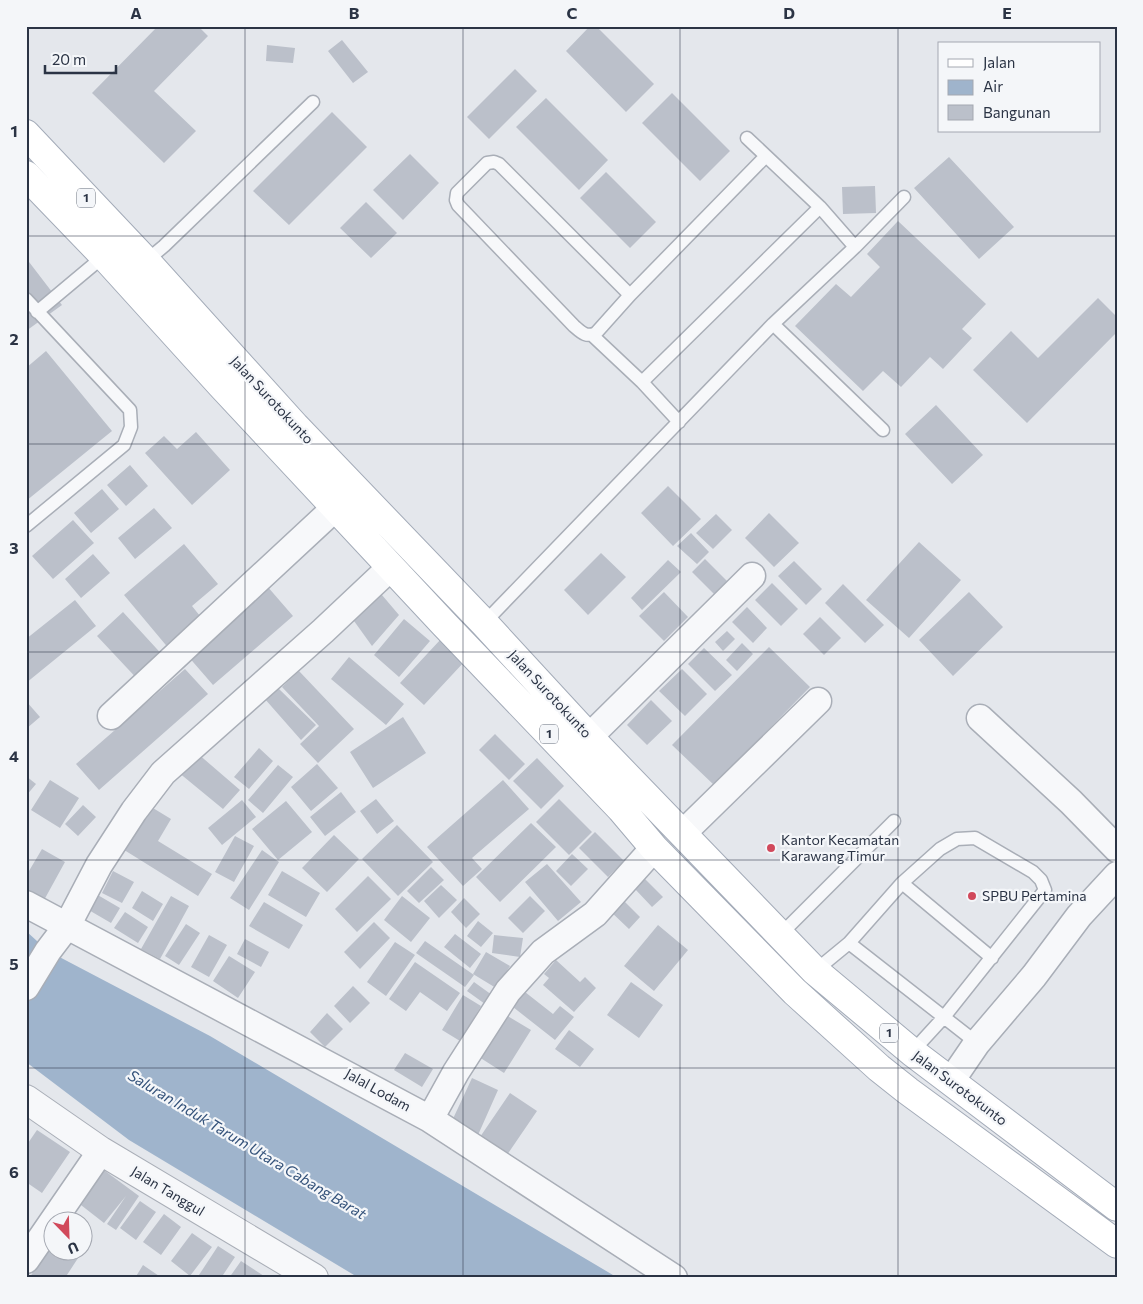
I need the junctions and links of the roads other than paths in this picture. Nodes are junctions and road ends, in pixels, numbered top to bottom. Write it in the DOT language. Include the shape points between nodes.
graph roads {
  1 [pos="313,102"];
  2 [pos="26,134"];
  3 [pos="747,138"];
  4 [pos="766,156"];
  5 [pos="26,175"];
  6 [pos="904,197"];
  7 [pos="820,207"];
  8 [pos="856,247"];
  9 [pos="104,256"];
  10 [pos="146,261"];
  11 [pos="630,296"];
  12 [pos="26,299"];
  13 [pos="37,312"];
  14 [pos="773,324"];
  15 [pos="592,335"];
  16 [pos="642,382"];
  17 [pos="678,422"];
  18 [pos="883,430"];
  19 [pos="335,508"];
  20 [pos="26,526"];
  21 [pos="391,567"];
  22 [pos="752,576"];
  23 [pos="484,623"];
  24 [pos="818,701"];
  25 [pos="111,716"];
  26 [pos="980,718"];
  27 [pos="589,737"];
  28 [pos="640,790"];
  29 [pos="621,809"];
  30 [pos="894,821"];
  31 [pos="682,834"];
  32 [pos="654,848"];
  33 [pos="1117,849"];
  34 [pos="1117,875"];
  35 [pos="902,883"];
  36 [pos="26,904"];
  37 [pos="67,926"];
  38 [pos="780,935"];
  39 [pos="849,943"];
  40 [pos="992,958"];
  41 [pos="815,970"];
  42 [pos="26,987"];
  43 [pos="944,1017"];
  44 [pos="977,1043"];
  45 [pos="912,1052"];
  46 [pos="950,1081"];
  47 [pos="26,1099"];
  48 [pos="430,1119"];
  49 [pos="100,1151"];
  50 [pos="1052,1159"];
  51 [pos="1035,1185"];
  52 [pos="1117,1207"];
  53 [pos="1117,1244"];
  54 [pos="26,1260"];
  55 [pos="314,1278"];
  56 [pos="674,1278"];
  1 -- 10 [label="lane"];
  2 -- 10 [label="main road, Jalan Surotokunto / 1"];
  3 -- 4 [label="lane"];
  4 -- 7 [label="lane"];
  4 -- 11 [label="lane"];
  5 -- 9 [label="main road, Jalan Surotokunto / 1"];
  6 -- 8 [label="lane"];
  7 -- 8 [label="lane"];
  7 -- 16 [label="lane"];
  8 -- 14 [label="lane"];
  9 -- 13 [label="lane"];
  9 -- 19 [label="main road, Jalan Surotokunto / 1"];
  10 -- 23 [label="main road, Jalan Surotokunto / 1" via="295,426"];
  11 -- 15 [label="lane"];
  11 -- 15 [label="lane" via="499,164 487,164 457,193 458,205 574,326 586,335"];
  12 -- 13 [label="lane"];
  13 -- 20 [label="lane" via="130,410 131,427 124,445"];
  14 -- 17 [label="lane"];
  14 -- 18 [label="lane"];
  15 -- 16 [label="lane"];
  16 -- 17 [label="lane"];
  17 -- 23 [label="lane"];
  19 -- 21 [label="main road, Jalan Surotokunto / 1"];
  19 -- 25 [label="street"];
  21 -- 29 [label="main road, Jalan Surotokunto / 1"];
  21 -- 37 [label="street" via="163,772 99,865"];
  22 -- 27 [label="street"];
  23 -- 27 [label="main road, Jalan Surotokunto / 1"];
  24 -- 31 [label="street"];
  26 -- 33 [label="street" via="1072,802"];
  27 -- 28 [label="main road, Jalan Surotokunto / 1"];
  28 -- 29 [label="main road"];
  28 -- 31 [label="main road, Jalan Surotokunto / 1"];
  29 -- 32 [label="main road, Jalan Surotokunto / 1"];
  30 -- 38 [label="lane"];
  31 -- 38 [label="main road, Jalan Surotokunto / 1"];
  32 -- 48 [label="street" via="594,914 544,952 508,991"];
  32 -- 51 [label="main road, Jalan Surotokunto / 1" via="795,992 879,1068"];
  34 -- 44 [label="street" via="1079,916"];
  35 -- 39 [label="lane"];
  35 -- 40 [label="lane"];
  35 -- 40 [label="lane" via="956,839 975,838 1033,872 1045,890"];
  36 -- 37 [label="street, Jalal Lodam"];
  37 -- 42 [label="street"];
  37 -- 48 [label="street, Jalal Lodam"];
  38 -- 41 [label="main road, Jalan Surotokunto / 1"];
  39 -- 41 [label="lane"];
  39 -- 43 [label="lane"];
  40 -- 43 [label="lane"];
  41 -- 45 [label="main road, Jalan Surotokunto / 1"];
  43 -- 44 [label="lane"];
  43 -- 45 [label="lane"];
  44 -- 46 [label="street"];
  45 -- 46 [label="main road, Jalan Surotokunto / 1"];
  46 -- 50 [label="main road, Jalan Surotokunto / 1"];
  47 -- 49 [label="street, Jalan Tanggul"];
  48 -- 56 [label="street, Jalal Lodam"];
  49 -- 54 [label="street"];
  49 -- 55 [label="street, Jalan Tanggul"];
  50 -- 51 [label="main road"];
  50 -- 52 [label="main road, Jalan Surotokunto / 1"];
  51 -- 53 [label="main road, Jalan Surotokunto / 1"];
}
